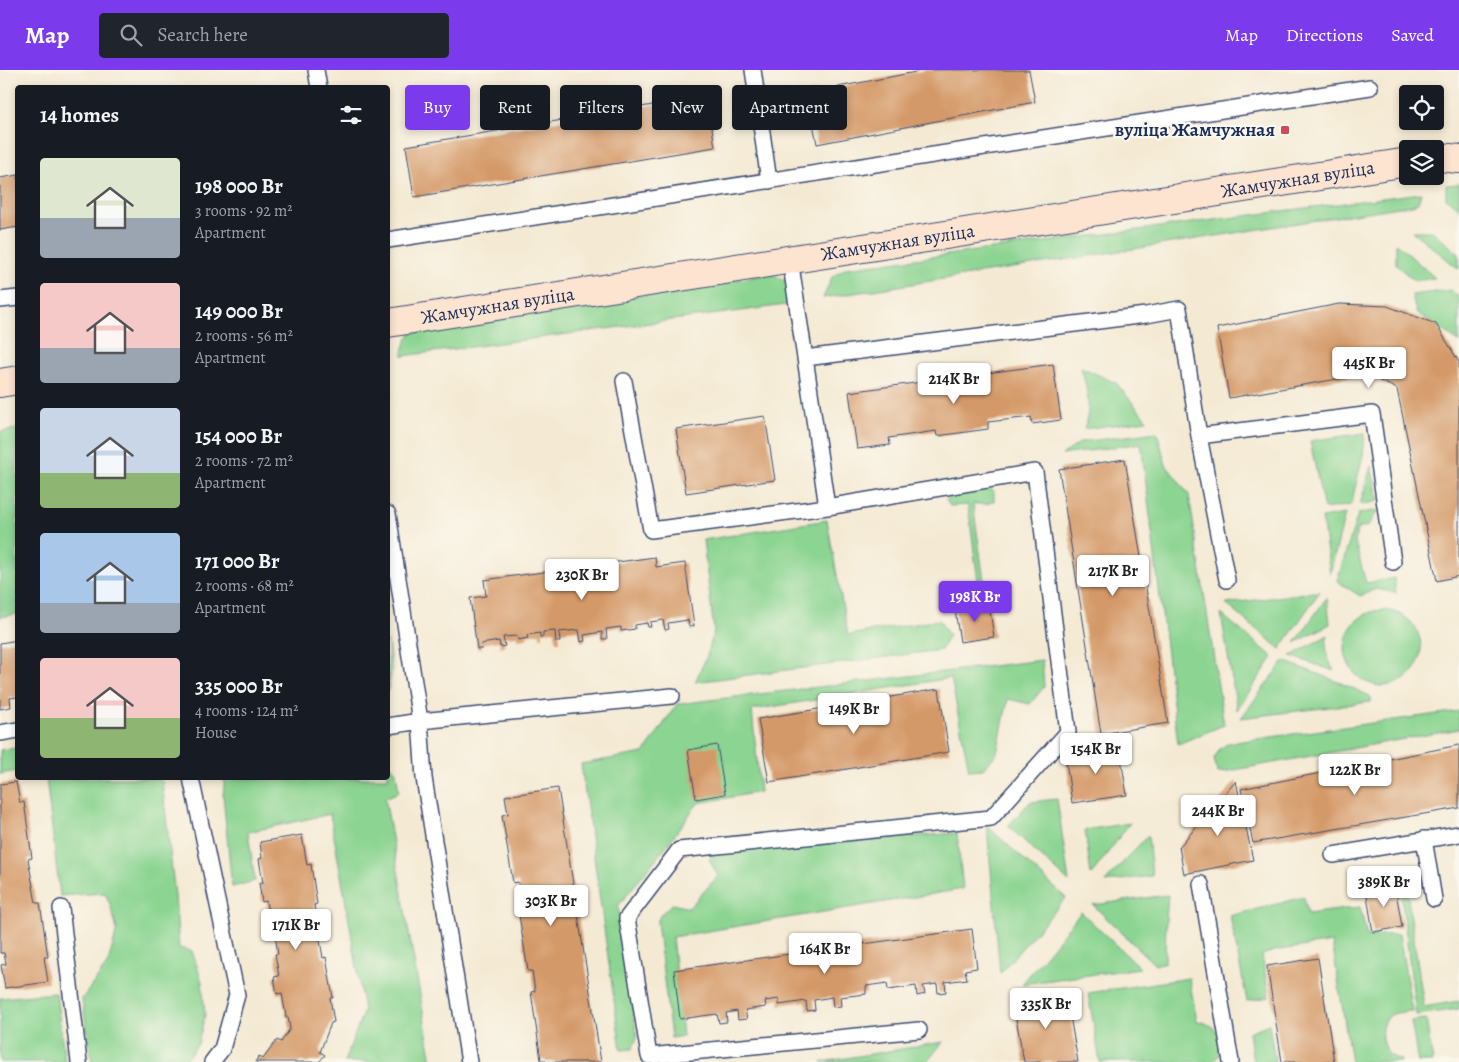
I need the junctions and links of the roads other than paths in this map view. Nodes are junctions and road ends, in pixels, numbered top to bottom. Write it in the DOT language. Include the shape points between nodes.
graph roads {
  1 [pos="316,70"];
  2 [pos="753,70"];
  3 [pos="318,85"];
  4 [pos="1370,87"];
  5 [pos="1444,157"];
  6 [pos="1459,159"];
  7 [pos="1399,163"];
  8 [pos="770,181"];
  9 [pos="390,240"];
  10 [pos="790,259"];
  11 [pos="15,298"];
  12 [pos="0,300"];
  13 [pos="390,323"];
  14 [pos="805,358"];
  15 [pos="15,380"];
  16 [pos="624,381"];
  17 [pos="0,383"];
  18 [pos="1199,436"];
  19 [pos="827,507"];
  20 [pos="390,527"];
  21 [pos="1393,562"];
  22 [pos="1226,580"];
  23 [pos="672,696"];
  24 [pos="420,721"];
  25 [pos="390,726"];
  26 [pos="15,730"];
  27 [pos="0,732"];
  28 [pos="191,780"];
  29 [pos="1459,834"];
  30 [pos="1424,839"];
  31 [pos="1333,855"];
  32 [pos="1201,884"];
  33 [pos="1434,899"];
  34 [pos="61,908"];
  35 [pos="919,1030"];
  36 [pos="79,1062"];
  37 [pos="212,1062"];
  38 [pos="469,1062"];
  39 [pos="1231,1062"];
  1 -- 3 [label="lane"];
  2 -- 8 [label="lane"];
  4 -- 8 [label="lane"];
  5 -- 6 [label="main road"];
  7 -- 10 [label="main road, Жамчужная вуліца"];
  8 -- 9 [label="lane"];
  10 -- 13 [label="main road, Жамчужная вуліца"];
  10 -- 14 [label="lane"];
  11 -- 12 [label="lane"];
  14 -- 18 [label="lane" via="1179,309"];
  14 -- 19 [label="lane"];
  15 -- 17 [label="main road"];
  16 -- 19 [label="lane" via="651,530"];
  18 -- 21 [label="lane" via="1372,414"];
  18 -- 22 [label="lane"];
  19 -- 35 [label="lane" via="1035,472 1068,732 991,818 679,850 627,918 649,1056"];
  20 -- 24 [label="lane"];
  23 -- 24 [label="lane"];
  24 -- 25 [label="lane"];
  24 -- 38 [label="lane" via="424,778"];
  26 -- 27 [label="lane"];
  28 -- 37 [label="lane" via="237,995 222,1049"];
  29 -- 30 [label="lane"];
  30 -- 31 [label="lane"];
  30 -- 33 [label="lane"];
  32 -- 39 [label="lane"];
  34 -- 36 [label="lane"];
}
